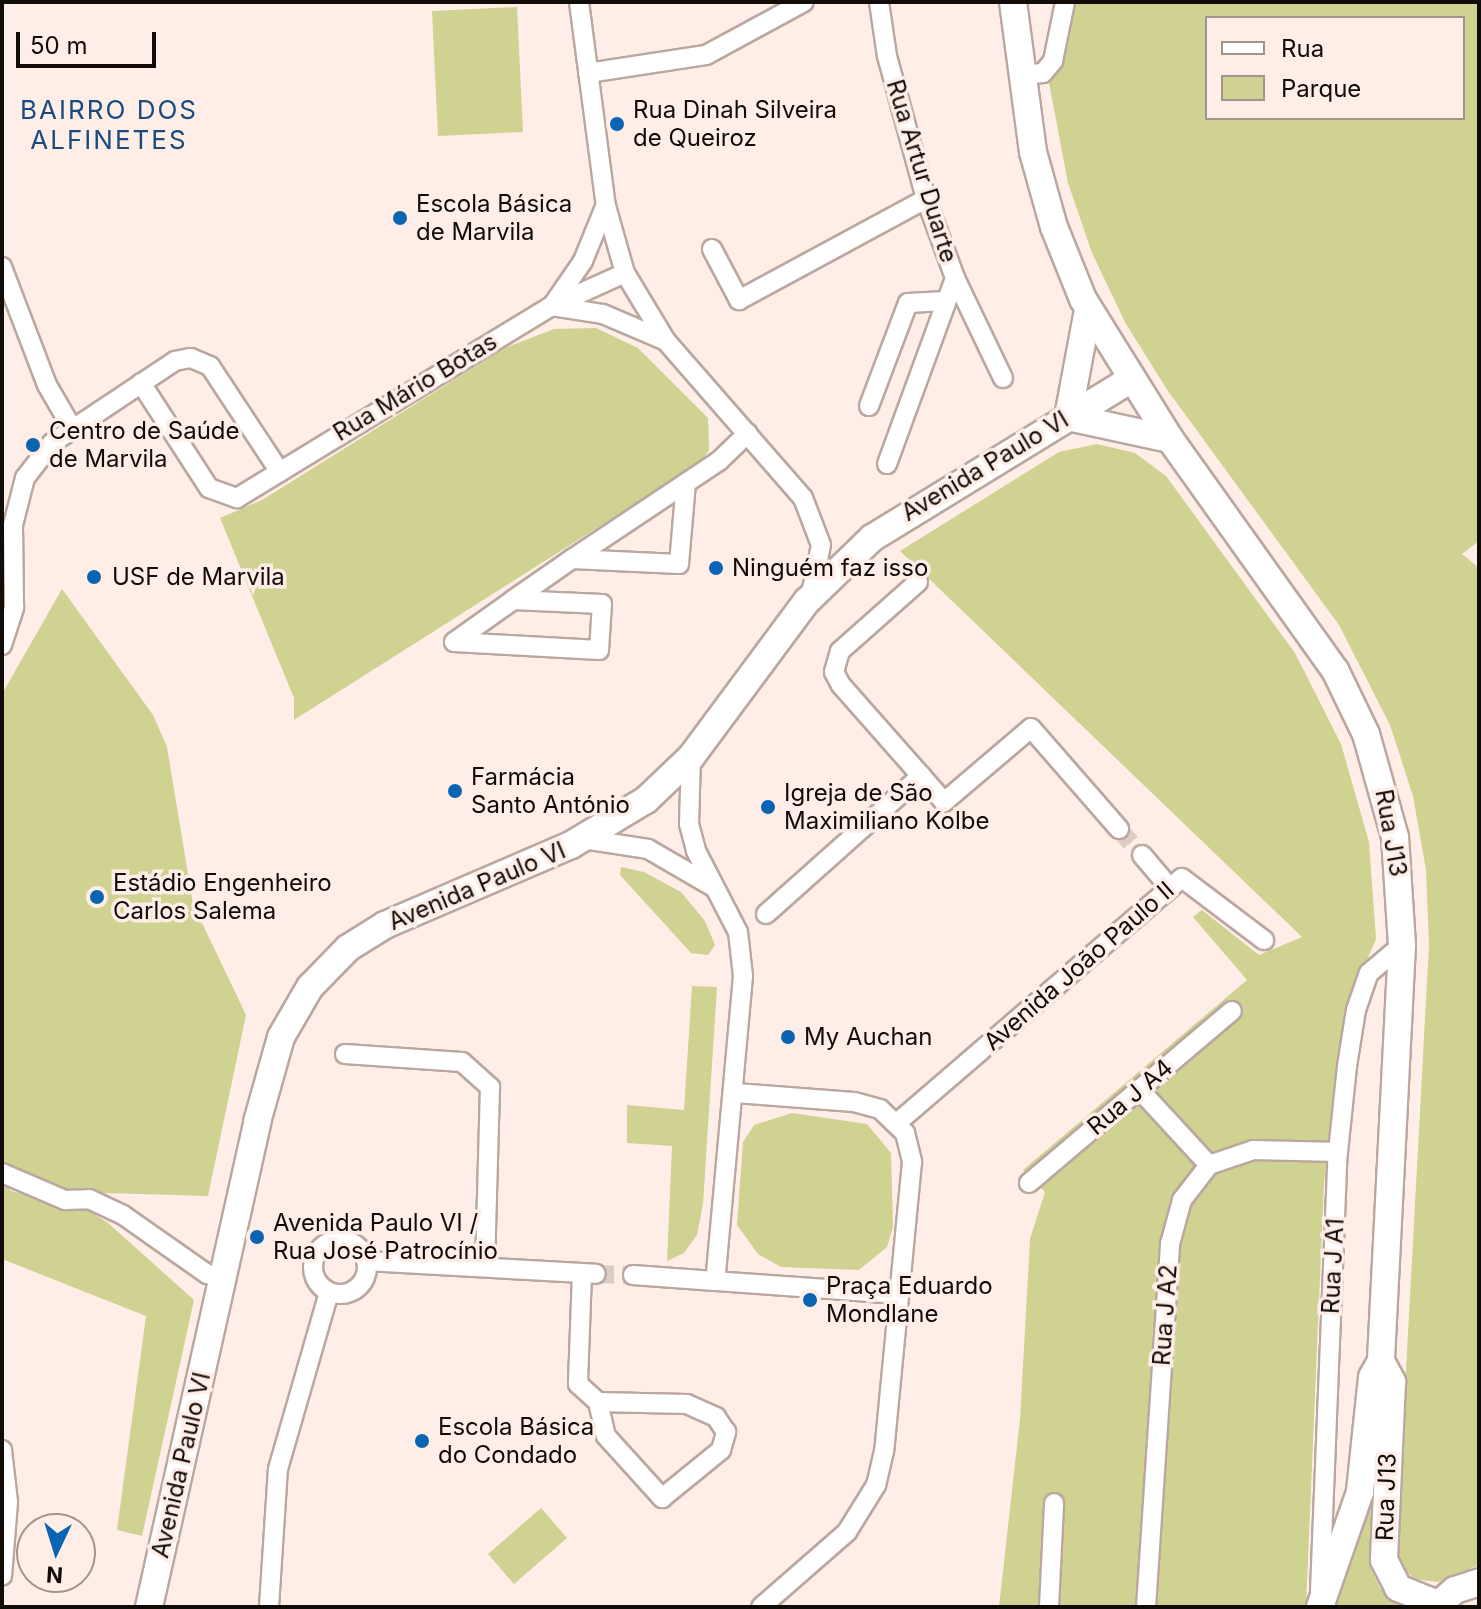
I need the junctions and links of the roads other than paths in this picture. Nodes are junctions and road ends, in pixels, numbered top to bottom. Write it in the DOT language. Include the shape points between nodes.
graph roads {
  1 [pos="579,2"];
  2 [pos="804,2"];
  3 [pos="879,2"];
  4 [pos="1013,2"];
  5 [pos="1065,2"];
  6 [pos="588,73"];
  7 [pos="1021,75"];
  8 [pos="926,199"];
  9 [pos="606,206"];
  10 [pos="712,249"];
  11 [pos="2,267"];
  12 [pos="625,273"];
  13 [pos="955,278"];
  14 [pos="946,301"];
  15 [pos="552,306"];
  16 [pos="1088,310"];
  17 [pos="666,341"];
  18 [pos="1003,378"];
  19 [pos="1130,380"];
  20 [pos="141,383"];
  21 [pos="869,406"];
  22 [pos="1068,417"];
  23 [pos="72,428"];
  24 [pos="748,433"];
  25 [pos="1170,439"];
  26 [pos="887,464"];
  27 [pos="280,472"];
  28 [pos="686,483"];
  29 [pos="572,559"];
  30 [pos="918,582"];
  31 [pos="513,600"];
  32 [pos="807,601"];
  33 [pos="2,645"];
  34 [pos="691,757"];
  35 [pos="921,776"];
  36 [pos="1119,829"];
  37 [pos="583,839"];
  38 [pos="1142,855"];
  39 [pos="711,885"];
  40 [pos="1170,888"];
  41 [pos="766,914"];
  42 [pos="1264,940"];
  43 [pos="1402,945"];
  44 [pos="1232,1011"];
  45 [pos="345,1054"];
  46 [pos="1139,1089"];
  47 [pos="736,1093"];
  48 [pos="898,1122"];
  49 [pos="1338,1152"];
  50 [pos="1209,1165"];
  51 [pos="2,1173"];
  52 [pos="1029,1183"];
  53 [pos="366,1261"];
  54 [pos="485,1266"];
  55 [pos="633,1275"];
  56 [pos="223,1277"];
  57 [pos="715,1281"];
  58 [pos="329,1292"];
  59 [pos="896,1294"];
  60 [pos="1381,1361"];
  61 [pos="598,1402"];
  62 [pos="2,1450"];
  63 [pos="1054,1503"];
  64 [pos="2,1576"];
  65 [pos="1479,1582"];
  66 [pos="1437,1606"];
  67 [pos="149,1607"];
  68 [pos="269,1607"];
  69 [pos="761,1607"];
  70 [pos="1049,1607"];
  71 [pos="1146,1607"];
  72 [pos="1320,1607"];
  1 -- 6 [label="street"];
  2 -- 6 [label="street" via="706,55"];
  3 -- 8 [label="street, Rua Artur Duarte" via="887,56"];
  4 -- 7 [label="street, Rua J13"];
  5 -- 7 [label="street" via="1053,61 1043,73"];
  6 -- 9 [label="street"];
  7 -- 16 [label="street, Rua J13" via="1042,190"];
  8 -- 10 [label="street" via="739,300"];
  8 -- 13 [label="street, Rua Artur Duarte"];
  9 -- 12 [label="street"];
  9 -- 15 [label="street, Rua Mário Botas" via="583,261"];
  11 -- 23 [label="street" via="47,385"];
  12 -- 15 [label="street, Rua Mário Botas"];
  12 -- 17 [label="street"];
  13 -- 14 [label="street"];
  13 -- 18 [label="street, Rua Artur Duarte"];
  14 -- 21 [label="street" via="908,303"];
  14 -- 26 [label="street"];
  15 -- 17 [label="street" via="603,314"];
  15 -- 27 [label="street, Rua Mário Botas"];
  16 -- 19 [label="street, Rua J13"];
  16 -- 22 [label="street"];
  17 -- 24 [label="street"];
  19 -- 22 [label="street, Avenida Paulo VI"];
  19 -- 25 [label="street, Rua J13"];
  20 -- 23 [label="street"];
  20 -- 27 [label="street, Rua Mário Botas" via="217,494 246,495"];
  20 -- 27 [label="street" via="175,361 202,360 216,372"];
  22 -- 25 [label="street"];
  22 -- 32 [label="street, Avenida Paulo VI" via="898,517"];
  23 -- 33 [label="street" via="42,452 18,491 14,607"];
  24 -- 28 [label="street"];
  24 -- 32 [label="street" via="795,485 816,524 820,566"];
  25 -- 43 [label="street, Rua J13" via="1296,609 1351,702 1377,768 1395,837"];
  28 -- 29 [label="street"];
  28 -- 29 [label="street" via="679,564"];
  29 -- 31 [label="street"];
  30 -- 35 [label="street" via="840,651 834,672"];
  31 -- 31 [label="street" via="454,642 599,650 602,604"];
  32 -- 34 [label="street, Avenida Paulo VI"];
  34 -- 37 [label="street, Avenida Paulo VI" via="646,800"];
  34 -- 39 [label="street" via="689,824"];
  35 -- 36 [label="street" via="944,802 1031,728"];
  35 -- 41 [label="street"];
  37 -- 39 [label="street" via="648,849"];
  37 -- 56 [label="street, Avenida Paulo VI" via="385,925 348,948 310,987 276,1053"];
  38 -- 40 [label="street"];
  39 -- 47 [label="street" via="732,918 741,954"];
  40 -- 42 [label="street, Avenida João Paulo II" via="1182,878"];
  40 -- 48 [label="street, Avenida João Paulo II"];
  43 -- 49 [label="street, Rua J A1" via="1369,973 1356,1010"];
  43 -- 60 [label="street, Rua J13"];
  44 -- 46 [label="street, Rua J A4"];
  45 -- 54 [label="street" via="462,1062 490,1087"];
  46 -- 50 [label="street"];
  46 -- 52 [label="street, Rua J A4"];
  47 -- 48 [label="street" via="854,1102"];
  47 -- 57 [label="street" via="724,1158"];
  48 -- 59 [label="street" via="912,1162 906,1254"];
  49 -- 50 [label="street" via="1253,1150"];
  49 -- 72 [label="street, Rua J A1"];
  50 -- 71 [label="street, Rua J A2" via="1182,1200 1170,1244"];
  51 -- 56 [label="street" via="65,1200 89,1199 111,1209 207,1274"];
  53 -- 54 [label="street"];
  53 -- 58 [label="street" via="360,1286 351,1292"];
  53 -- 58 [label="street" via="347,1241 326,1244 318,1252 314,1271"];
  54 -- 61 [label="street" via="589,1274 578,1384"];
  55 -- 57 [label="street"];
  56 -- 67 [label="street, Avenida Paulo VI"];
  57 -- 59 [label="street"];
  58 -- 68 [label="street" via="278,1469"];
  59 -- 69 [label="street" via="884,1451 876,1485 847,1532"];
  60 -- 66 [label="street, Rua J13" via="1392,1382 1382,1537 1387,1574 1398,1588"];
  60 -- 72 [label="street, Rua J13" via="1372,1377 1360,1492"];
  61 -- 61 [label="street" via="687,1404 716,1417 726,1432 721,1450 662,1498 606,1436"];
  62 -- 64 [label="street" via="8,1502"];
  63 -- 70 [label="street"];
  65 -- 66 [label="street" via="1455,1590"];
}
